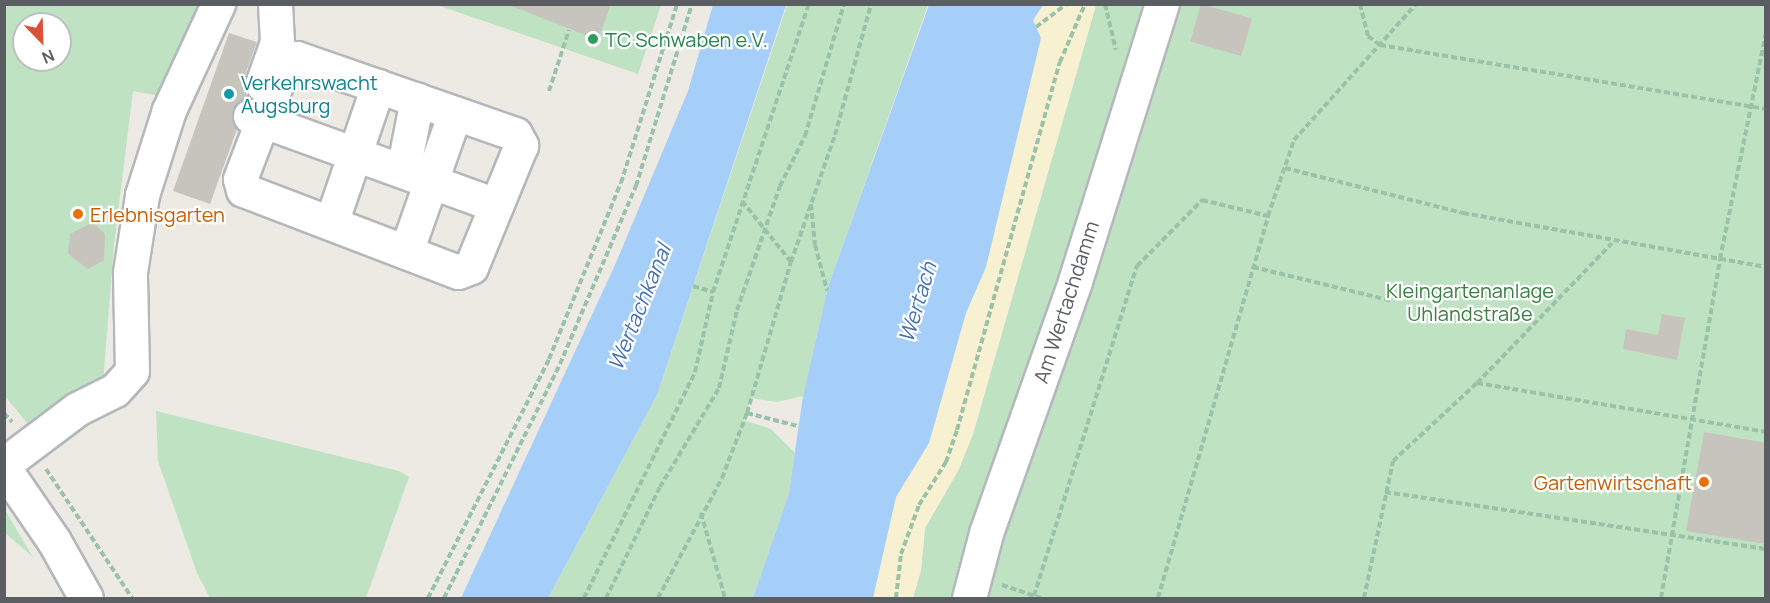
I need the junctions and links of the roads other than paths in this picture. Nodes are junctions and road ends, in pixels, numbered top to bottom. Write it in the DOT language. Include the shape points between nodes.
graph roads {
  1 [pos="218,4"];
  2 [pos="275,4"];
  3 [pos="1162,4"];
  4 [pos="378,86"];
  5 [pos="417,99"];
  6 [pos="455,113"];
  7 [pos="256,118"];
  8 [pos="355,153"];
  9 [pos="417,176"];
  10 [pos="225,186"];
  11 [pos="496,204"];
  12 [pos="331,223"];
  13 [pos="406,252"];
  14 [pos="4,466"];
  15 [pos="973,587"];
  16 [pos="86,598"];
  1 -- 14 [label="street" via="169,110 142,195 130,272 132,371 115,390 77,409"];
  2 -- 7 [label="street" via="276,42"];
  3 -- 15 [label="street, Am Wertachdamm" via="1075,281 986,533"];
  4 -- 5 [label="street"];
  4 -- 7 [label="street" via="297,58 284,64"];
  4 -- 8 [label="street"];
  5 -- 6 [label="street"];
  5 -- 9 [label="street"];
  6 -- 9 [label="street"];
  6 -- 11 [label="street" via="516,134 520,144"];
  7 -- 8 [label="street"];
  7 -- 10 [label="street"];
  7 -- 12 [label="street" via="240,179 243,190"];
  8 -- 9 [label="street"];
  8 -- 12 [label="street"];
  9 -- 11 [label="street"];
  9 -- 13 [label="street"];
  11 -- 13 [label="street" via="471,267 458,272"];
  12 -- 13 [label="street"];
  14 -- 16 [label="street"];
}
